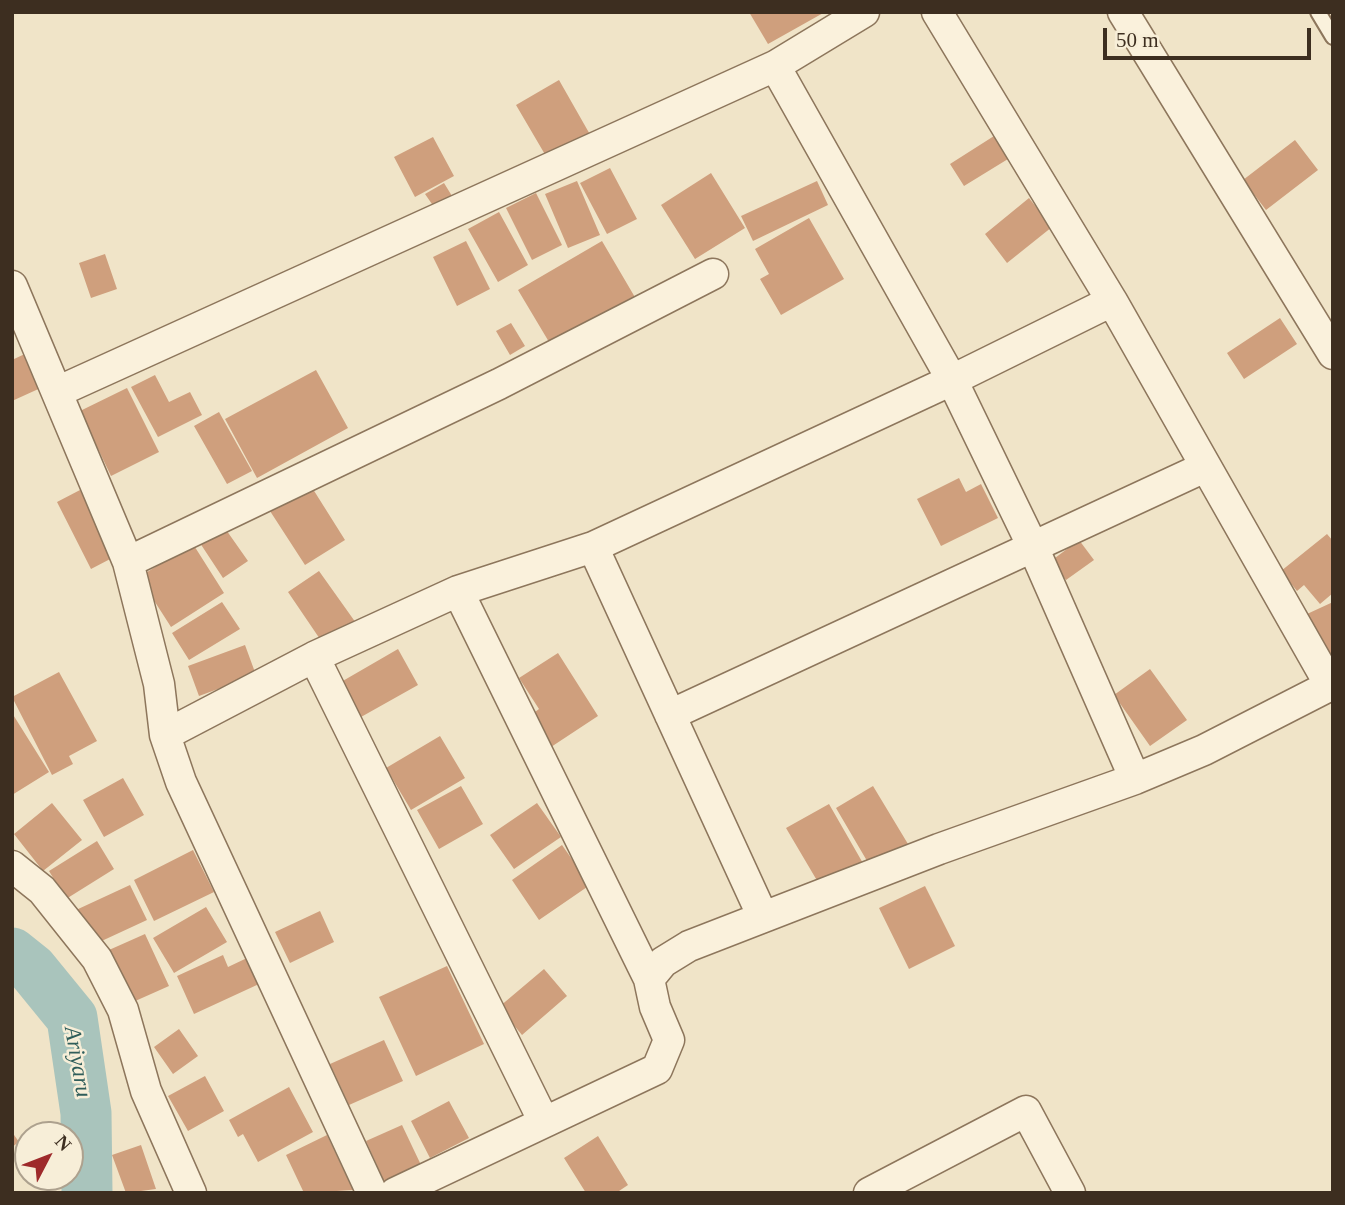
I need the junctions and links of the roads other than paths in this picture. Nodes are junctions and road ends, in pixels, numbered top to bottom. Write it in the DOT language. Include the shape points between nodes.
graph roads {
  1 [pos="864,12"];
  2 [pos="937,12"];
  3 [pos="1123,12"];
  4 [pos="1318,12"];
  5 [pos="1333,37"];
  6 [pos="775,66"];
  7 [pos="713,274"];
  8 [pos="12,286"];
  9 [pos="1112,301"];
  10 [pos="1333,354"];
  11 [pos="952,380"];
  12 [pos="57,392"];
  13 [pos="1205,467"];
  14 [pos="593,547"];
  15 [pos="1033,547"];
  16 [pos="128,562"];
  17 [pos="458,591"];
  18 [pos="314,657"];
  19 [pos="1331,685"];
  20 [pos="670,715"];
  21 [pos="165,735"];
  22 [pos="1135,779"];
  23 [pos="12,866"];
  24 [pos="764,917"];
  25 [pos="649,979"];
  26 [pos="543,1120"];
  27 [pos="191,1193"];
  28 [pos="372,1193"];
  29 [pos="395,1193"];
  30 [pos="869,1193"];
  31 [pos="1070,1193"];
  1 -- 6 [label="street"];
  2 -- 9 [label="street"];
  3 -- 10 [label="street"];
  4 -- 5 [label="lane"];
  6 -- 11 [label="street"];
  6 -- 12 [label="street"];
  7 -- 16 [label="street" via="499,384"];
  8 -- 12 [label="street"];
  9 -- 11 [label="street"];
  9 -- 13 [label="street"];
  11 -- 14 [label="street"];
  11 -- 15 [label="street"];
  12 -- 16 [label="street"];
  13 -- 15 [label="street"];
  13 -- 19 [label="street"];
  14 -- 17 [label="street"];
  14 -- 20 [label="street"];
  15 -- 20 [label="street"];
  15 -- 22 [label="street"];
  16 -- 21 [label="street" via="159,684"];
  17 -- 18 [label="street"];
  17 -- 25 [label="street"];
  18 -- 21 [label="street"];
  18 -- 26 [label="street"];
  19 -- 22 [label="street" via="1204,750"];
  20 -- 24 [label="street"];
  21 -- 28 [label="street" via="236,904"];
  22 -- 24 [label="street"];
  23 -- 27 [label="street" via="50,898 97,959 123,1010 146,1091"];
  24 -- 25 [label="street" via="689,946 663,962"];
  25 -- 26 [label="street" via="669,1040 657,1069"];
  26 -- 29 [label="street"];
  30 -- 31 [label="street" via="1026,1111"];
}
